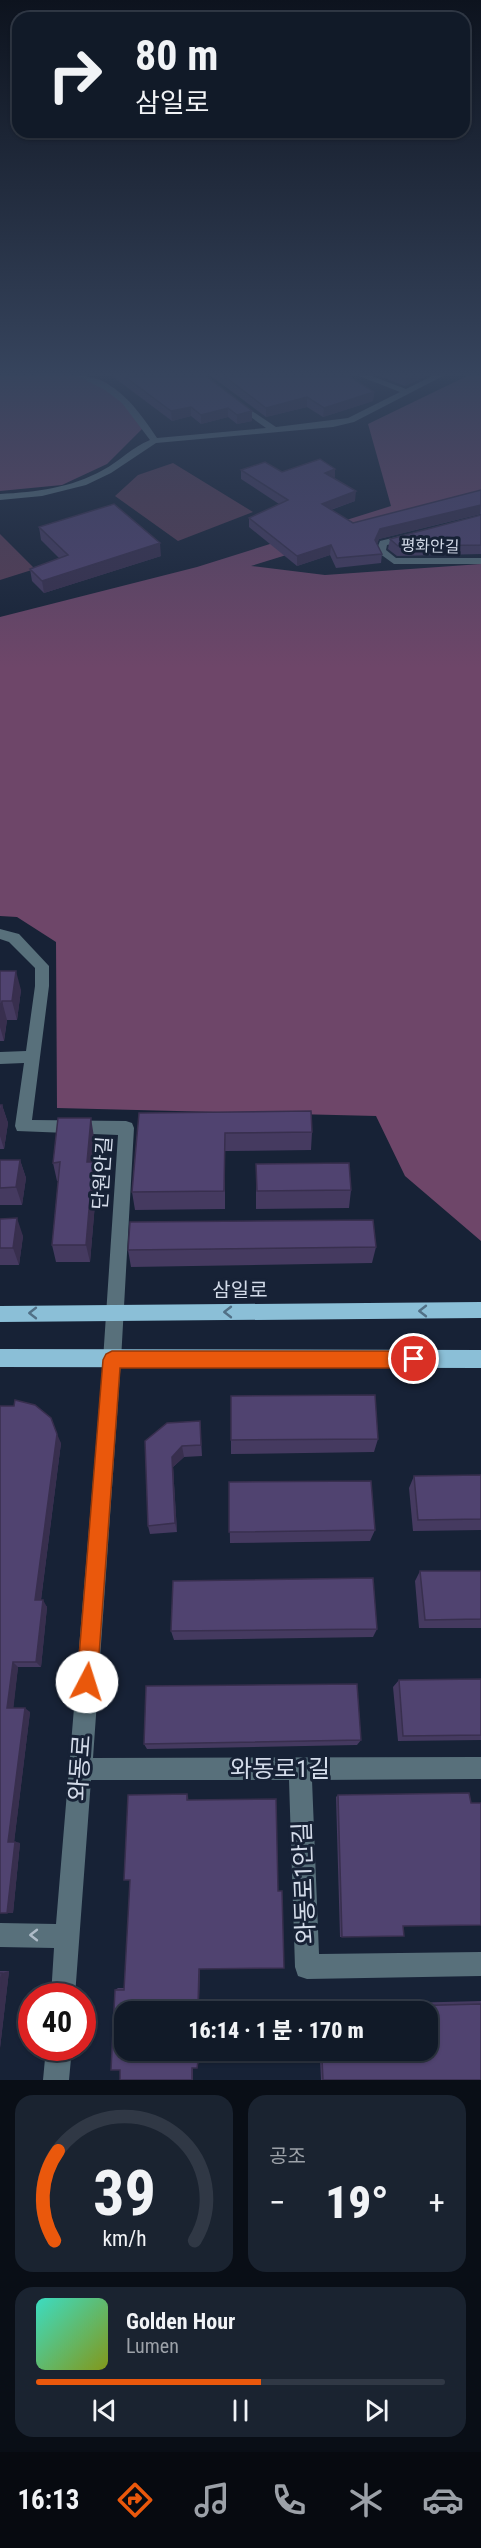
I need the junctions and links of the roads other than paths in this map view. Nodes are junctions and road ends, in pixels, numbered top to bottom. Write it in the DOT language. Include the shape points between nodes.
graph roads {
  1 [pos="104,473"];
  2 [pos="0,497"];
  3 [pos="416,535"];
  4 [pos="481,561"];
  5 [pos="0,934"];
  6 [pos="31,1057"];
  7 [pos="0,1058"];
  8 [pos="481,1310"];
  9 [pos="0,1314"];
  10 [pos="114,1314"];
  11 [pos="0,1358"];
  12 [pos="481,1359"];
  13 [pos="112,1360"];
  14 [pos="481,1767"];
  15 [pos="80,1769"];
  16 [pos="300,1770"];
  17 [pos="0,1935"];
  18 [pos="68,1935"];
  19 [pos="481,1964"];
  20 [pos="64,1983"];
  21 [pos="58,2061"];
  22 [pos="56,2080"];
  1 -- 2 [label="street" via="53,492"];
  3 -- 4 [label="street, 평화안길" via="383,543 381,551 394,561"];
  5 -- 6 [label="street, 단원안길" via="14,938 42,966"];
  6 -- 7 [label="street"];
  6 -- 10 [label="street, 단원안길" via="23,1126 126,1128"];
  8 -- 10 [label="main road, 삼일로, one-way"];
  10 -- 9 [label="main road, 삼일로, one-way"];
  10 -- 13 [label="street, 단원안길"];
  11 -- 13 [label="main road"];
  12 -- 13 [label="main road"];
  13 -- 15 [label="street, 와동로"];
  14 -- 16 [label="street, 와동로1길"];
  15 -- 16 [label="street, 와동로1길"];
  15 -- 18 [label="street, 와동로"];
  16 -- 19 [label="street, 와동로1안길" via="307,1967"];
  18 -- 17 [label="street, one-way"];
  18 -- 20 [label="street, 와동로"];
  21 -- 22 [label="street"];
}
